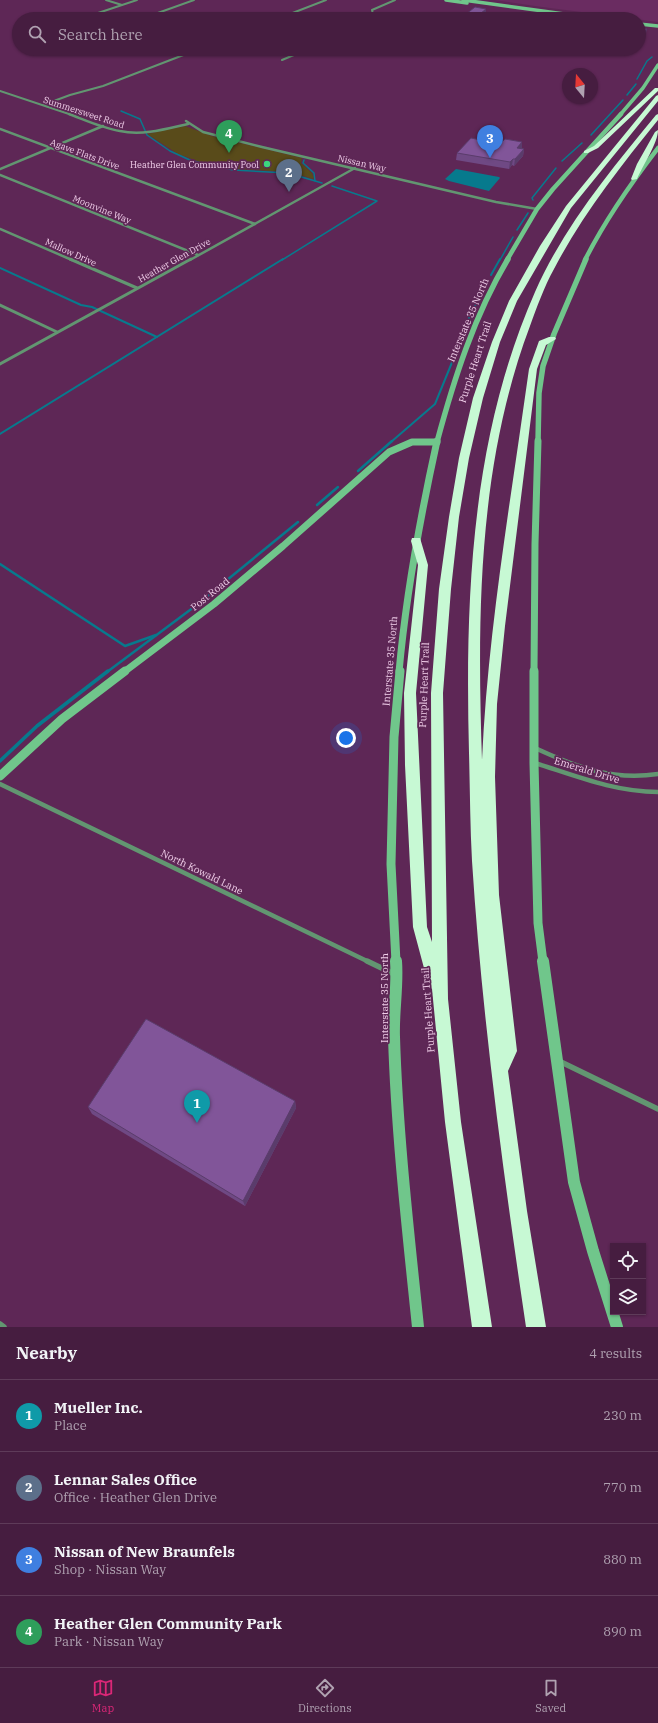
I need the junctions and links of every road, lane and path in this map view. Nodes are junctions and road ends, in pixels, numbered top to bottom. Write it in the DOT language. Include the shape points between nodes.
graph roads {
  1 [pos="106,0"];
  2 [pos="136,0"];
  3 [pos="194,0"];
  4 [pos="326,0"];
  5 [pos="395,0"];
  6 [pos="446,0"];
  7 [pos="463,0"];
  8 [pos="122,5"];
  9 [pos="101,12"];
  10 [pos="161,12"];
  11 [pos="295,12"];
  12 [pos="372,12"];
  13 [pos="525,12"];
  14 [pos="544,12"];
  15 [pos="646,25"];
  16 [pos="658,26"];
  17 [pos="646,28"];
  18 [pos="656,30"];
  19 [pos="181,56"];
  20 [pos="291,56"];
  21 [pos="282,60"];
  22 [pos="658,65"];
  23 [pos="658,89"];
  24 [pos="0,91"];
  25 [pos="658,97"];
  26 [pos="43,105"];
  27 [pos="658,116"];
  28 [pos="186,121"];
  29 [pos="188,124"];
  30 [pos="103,126"];
  31 [pos="0,129"];
  32 [pos="658,132"];
  33 [pos="50,148"];
  34 [pos="658,148"];
  35 [pos="586,152"];
  36 [pos="355,168"];
  37 [pos="0,169"];
  38 [pos="0,176"];
  39 [pos="634,179"];
  40 [pos="537,210"];
  41 [pos="255,224"];
  42 [pos="0,229"];
  43 [pos="198,255"];
  44 [pos="137,288"];
  45 [pos="0,305"];
  46 [pos="57,332"];
  47 [pos="552,339"];
  48 [pos="0,364"];
  49 [pos="437,442"];
  50 [pos="416,541"];
  51 [pos="535,748"];
  52 [pos="534,763"];
  53 [pos="658,774"];
  54 [pos="0,776"];
  55 [pos="0,784"];
  56 [pos="658,792"];
  57 [pos="397,976"];
  58 [pos="440,999"];
  59 [pos="556,1059"];
  60 [pos="499,1071"];
  61 [pos="658,1110"];
  62 [pos="0,1324"];
  63 [pos="4,1327"];
  64 [pos="418,1327"];
  65 [pos="482,1327"];
  66 [pos="536,1327"];
  67 [pos="617,1327"];
  1 -- 8 [label="street"];
  2 -- 8 [label="street"];
  3 -- 10 [label="street"];
  4 -- 11 [label="street"];
  5 -- 12 [label="street"];
  6 -- 13 [label="main road"];
  7 -- 14 [label="main road"];
  8 -- 9 [label="street"];
  15 -- 16 [label="main road"];
  17 -- 18 [label="main road"];
  19 -- 26 [label="street" via="104,86"];
  20 -- 21 [label="street"];
  22 -- 35 [label="main road, Interstate 35 North" via="644,88"];
  23 -- 35 [label="highway" via="596,147"];
  24 -- 26 [label="street, Summersweet Road"];
  25 -- 58 [label="highway, Purple Heart Trail" via="568,207 513,301 487,368 464,458 445,589 437,693"];
  26 -- 30 [label="street, Summersweet Road"];
  27 -- 60 [label="highway" via="587,206 538,293 522,333 503,400 482,512 474,628 478,859"];
  28 -- 29 [label="street"];
  29 -- 30 [label="street, Summersweet Road" via="140,133 123,132"];
  29 -- 36 [label="street, Nissan Way" via="203,132"];
  30 -- 33 [label="street"];
  31 -- 33 [label="street, Agave Flats Drive"];
  32 -- 39 [label="highway"];
  33 -- 37 [label="street"];
  33 -- 41 [label="street, Agave Flats Drive"];
  34 -- 39 [label="main road"];
  35 -- 40 [label="main road, Interstate 35 North"];
  36 -- 40 [label="street, Nissan Way"];
  36 -- 41 [label="street, Heather Glen Drive"];
  38 -- 43 [label="street, Moonvine Way"];
  39 -- 47 [label="main road" via="593,244 570,292"];
  40 -- 49 [label="main road, Interstate 35 North" via="503,267 468,341"];
  41 -- 43 [label="street, Heather Glen Drive"];
  42 -- 44 [label="street, Mallow Drive"];
  43 -- 44 [label="street, Heather Glen Drive"];
  44 -- 46 [label="street, Heather Glen Drive"];
  45 -- 46 [label="street"];
  46 -- 48 [label="street, Heather Glen Drive"];
  47 -- 51 [label="main road" via="543,366 539,393 535,544"];
  47 -- 60 [label="highway" via="542,343 533,369 508,551 491,704 488,777 492,887 509,1051"];
  49 -- 50 [label="main road, Interstate 35 North"];
  49 -- 54 [label="main road, Post Road" via="416,441 402,444 389,452 214,604 62,719"];
  50 -- 57 [label="main road, Interstate 35 North" via="404,619 394,737 390,864"];
  50 -- 58 [label="highway" via="423,565 410,693 420,927"];
  51 -- 52 [label="main road"];
  51 -- 53 [label="street, Emerald Drive" via="564,762 618,777 632,778"];
  52 -- 56 [label="street, Emerald Drive" via="614,788 645,793"];
  52 -- 59 [label="main road" via="538,923"];
  55 -- 57 [label="street, North Kowald Lane"];
  57 -- 64 [label="main road, Interstate 35 North" via="394,1035 400,1145"];
  58 -- 65 [label="highway, Purple Heart Trail" via="453,1122"];
  59 -- 61 [label="street"];
  59 -- 67 [label="main road" via="574,1182"];
  60 -- 66 [label="highway"];
  62 -- 63 [label="street"];
}
